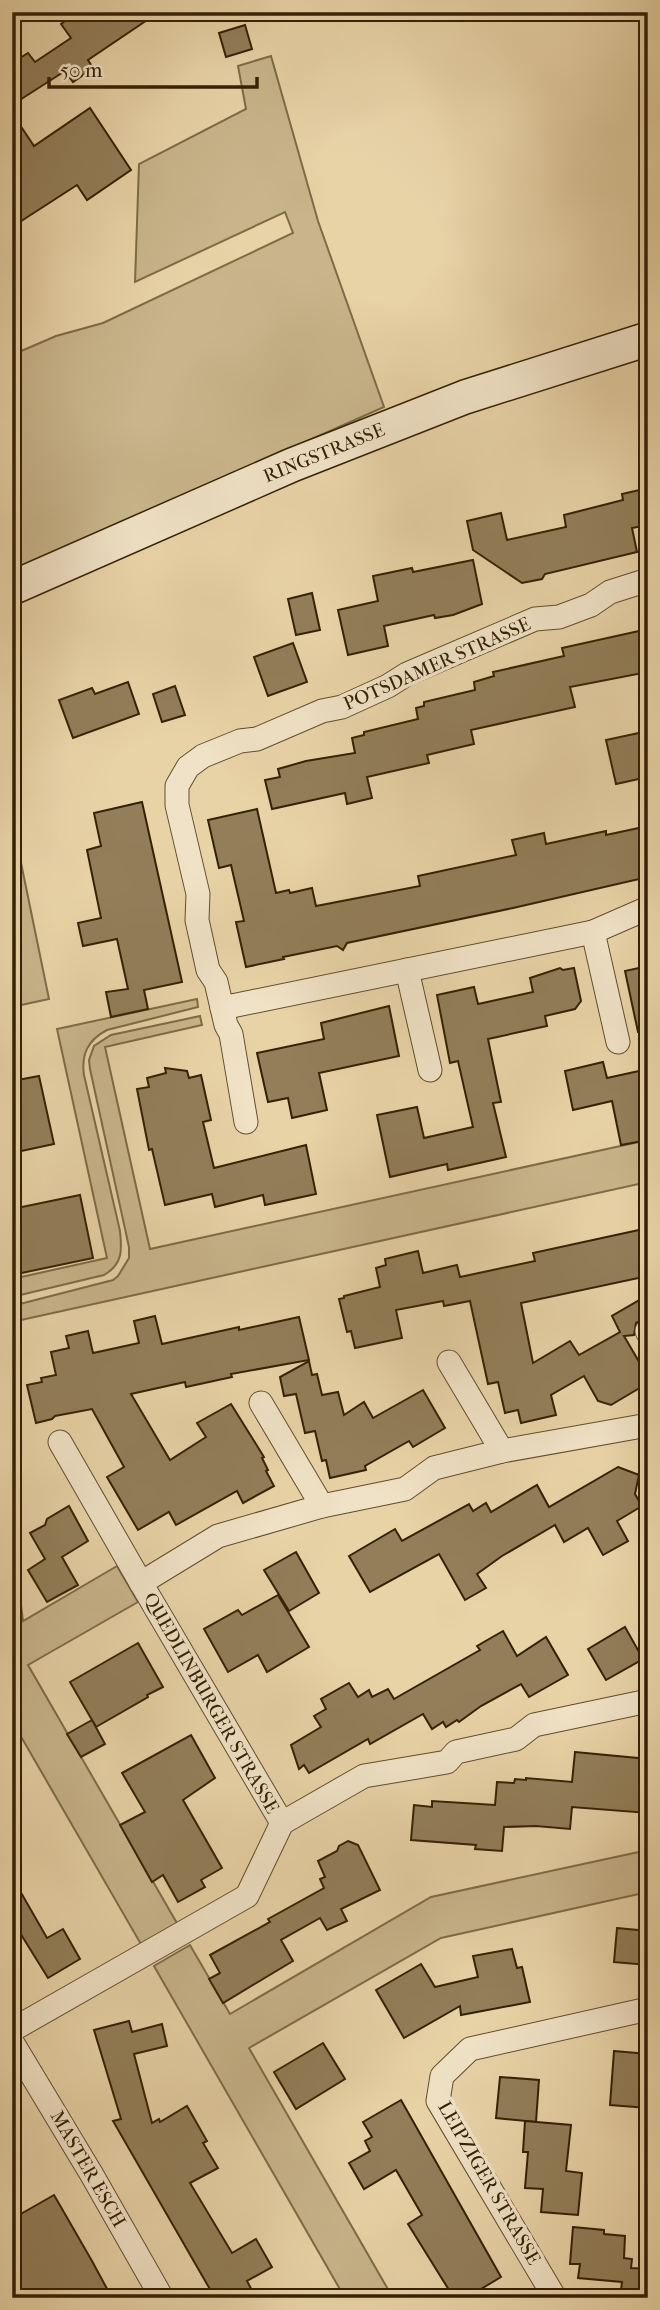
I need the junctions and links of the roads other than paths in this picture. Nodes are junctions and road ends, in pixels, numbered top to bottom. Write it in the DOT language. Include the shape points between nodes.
graph roads {
  1 [pos="647,340"];
  2 [pos="648,580"];
  3 [pos="12,588"];
  4 [pos="648,908"];
  5 [pos="593,932"];
  6 [pos="407,970"];
  7 [pos="222,1008"];
  8 [pos="618,1042"];
  9 [pos="430,1070"];
  10 [pos="246,1122"];
  11 [pos="449,1362"];
  12 [pos="261,1403"];
  13 [pos="648,1425"];
  14 [pos="60,1442"];
  15 [pos="502,1451"];
  16 [pos="322,1506"];
  17 [pos="141,1583"];
  18 [pos="648,1700"];
  19 [pos="282,1823"];
  20 [pos="648,2009"];
  21 [pos="12,2030"];
  22 [pos="12,2042"];
  23 [pos="162,2298"];
  24 [pos="555,2298"];
  1 -- 3 [label="main road, RINGSTRASSE" via="465,397 292,465"];
  2 -- 7 [label="street, POTSDAMER STRASSE" via="610,592 559,617 535,620 342,707 240,741 188,767 177,786 177,805 198,894 197,920 208,970"];
  4 -- 5 [label="street"];
  5 -- 6 [label="street"];
  5 -- 8 [label="street"];
  6 -- 7 [label="street"];
  6 -- 9 [label="street"];
  7 -- 10 [label="street, POTSDAMER STRASSE"];
  11 -- 15 [label="street"];
  12 -- 16 [label="street"];
  13 -- 15 [label="street, QUEDLINBURGER STRASSE"];
  14 -- 17 [label="street, QUEDLINBURGER STRASSE"];
  15 -- 16 [label="street, QUEDLINBURGER STRASSE" via="434,1468 405,1489"];
  16 -- 17 [label="street, QUEDLINBURGER STRASSE" via="218,1536"];
  17 -- 19 [label="street, QUEDLINBURGER STRASSE"];
  18 -- 19 [label="street, QUEDLINBURGER STRASSE" via="534,1725 516,1739 456,1752 447,1762 364,1776"];
  19 -- 21 [label="street, QUEDLINBURGER STRASSE" via="247,1896"];
  20 -- 24 [label="street, LEIPZIGER STRASSE" via="470,2049 442,2076 438,2101"];
  22 -- 23 [label="street, MASTER ESCH"];
}
